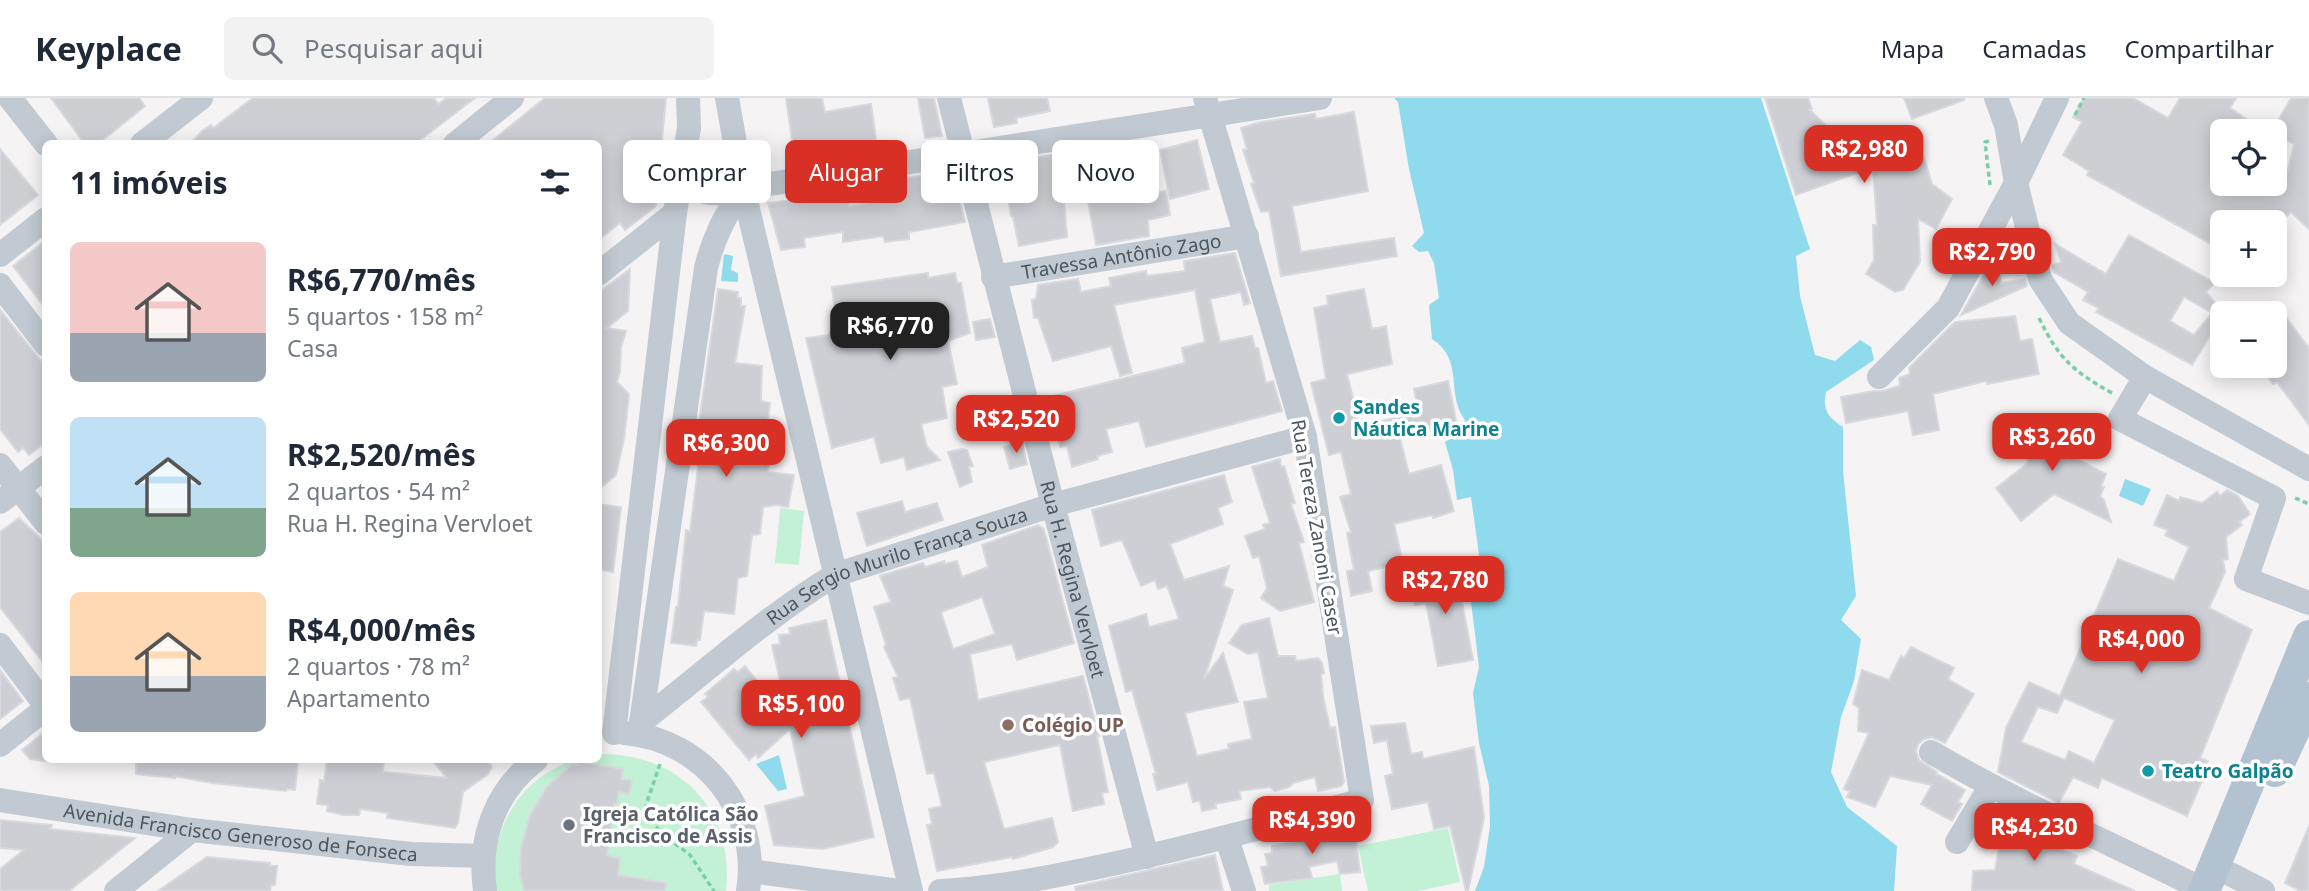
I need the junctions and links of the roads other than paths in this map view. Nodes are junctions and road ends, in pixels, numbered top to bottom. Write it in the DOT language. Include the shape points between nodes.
graph roads {
  1 [pos="10,98"];
  2 [pos="201,98"];
  3 [pos="512,98"];
  4 [pos="688,98"];
  5 [pos="727,98"];
  6 [pos="949,98"];
  7 [pos="1320,98"];
  8 [pos="1996,98"];
  9 [pos="2057,98"];
  10 [pos="1208,107"];
  11 [pos="689,128"];
  12 [pos="733,133"];
  13 [pos="43,140"];
  14 [pos="147,140"];
  15 [pos="460,140"];
  16 [pos="687,140"];
  17 [pos="734,140"];
  18 [pos="961,140"];
  19 [pos="1034,140"];
  20 [pos="921,160"];
  21 [pos="2016,183"];
  22 [pos="771,184"];
  23 [pos="677,203"];
  24 [pos="733,203"];
  25 [pos="747,203"];
  26 [pos="976,203"];
  27 [pos="675,213"];
  28 [pos="42,222"];
  29 [pos="1247,236"];
  30 [pos="0,255"];
  31 [pos="602,271"];
  32 [pos="993,277"];
  33 [pos="0,285"];
  34 [pos="42,340"];
  35 [pos="1879,377"];
  36 [pos="2145,377"];
  37 [pos="1305,437"];
  38 [pos="0,465"];
  39 [pos="2309,468"];
  40 [pos="42,470"];
  41 [pos="9,495"];
  42 [pos="1053,505"];
  43 [pos="42,520"];
  44 [pos="835,575"];
  45 [pos="2309,603"];
  46 [pos="2309,636"];
  47 [pos="0,645"];
  48 [pos="2309,698"];
  49 [pos="42,702"];
  50 [pos="42,710"];
  51 [pos="640,728"];
  52 [pos="606,733"];
  53 [pos="0,746"];
  54 [pos="1931,752"];
  55 [pos="529,763"];
  56 [pos="1990,787"];
  57 [pos="0,800"];
  58 [pos="192,830"];
  59 [pos="1227,839"];
  60 [pos="1957,842"];
  61 [pos="483,856"];
  62 [pos="1147,857"];
  63 [pos="749,881"];
  64 [pos="2226,882"];
  65 [pos="116,891"];
  66 [pos="485,891"];
  67 [pos="899,891"];
  68 [pos="911,891"];
  69 [pos="940,891"];
  70 [pos="1244,891"];
  71 [pos="2204,891"];
  72 [pos="2263,891"];
  1 -- 13 [label="street"];
  2 -- 14 [label="street"];
  3 -- 15 [label="street"];
  4 -- 11 [label="street"];
  5 -- 12 [label="street"];
  6 -- 18 [label="street, Rua H. Regina Vervloet"];
  7 -- 10 [label="street"];
  8 -- 21 [label="street" via="2006,125"];
  9 -- 21 [label="street"];
  10 -- 19 [label="street"];
  10 -- 29 [label="street, Rua Tereza Zanoni Caser"];
  11 -- 12 [label="street" via="712,120"];
  11 -- 16 [label="street"];
  12 -- 17 [label="street"];
  20 -- 22 [label="street"];
  21 -- 35 [label="street" via="1948,309"];
  21 -- 36 [label="street" via="2040,279 2069,323"];
  23 -- 27 [label="street"];
  24 -- 51 [label="street" via="714,238 706,268"];
  25 -- 44 [label="street"];
  26 -- 32 [label="street, Rua H. Regina Vervloet"];
  27 -- 31 [label="street"];
  27 -- 52 [label="street"];
  28 -- 30 [label="street"];
  29 -- 32 [label="street, Travessa Antônio Zago"];
  29 -- 37 [label="street, Rua Tereza Zanoni Caser"];
  32 -- 42 [label="street, Rua H. Regina Vervloet"];
  33 -- 34 [label="street"];
  36 -- 39 [label="street"];
  36 -- 45 [label="street" via="2120,419 2274,498 2246,579"];
  37 -- 42 [label="street, Rua Sergio Murilo França Souza"];
  37 -- 59 [label="street, Rua Tereza Zanoni Caser" via="1362,800"];
  38 -- 41 [label="street"];
  40 -- 41 [label="street"];
  41 -- 43 [label="street"];
  42 -- 44 [label="street, Rua Sergio Murilo França Souza"];
  42 -- 62 [label="street, Rua H. Regina Vervloet"];
  44 -- 51 [label="street, Rua Sergio Murilo França Souza" via="767,622"];
  44 -- 68 [label="street"];
  46 -- 71 [label="main road"];
  47 -- 49 [label="street"];
  48 -- 64 [label="main road"];
  50 -- 53 [label="street"];
  51 -- 52 [label="street"];
  51 -- 63 [label="street" via="702,763 729,794 746,831"];
  54 -- 56 [label="street"];
  55 -- 61 [label="street" via="498,804"];
  56 -- 60 [label="street"];
  56 -- 71 [label="street"];
  57 -- 58 [label="street, Avenida Francisco Generoso de Fonseca"];
  58 -- 61 [label="street, Avenida Francisco Generoso de Fonseca" via="411,854"];
  58 -- 65 [label="street"];
  59 -- 62 [label="street"];
  59 -- 70 [label="street"];
  61 -- 66 [label="street"];
  62 -- 69 [label="street" via="1020,883"];
  63 -- 67 [label="street"];
  64 -- 72 [label="street"];
}
